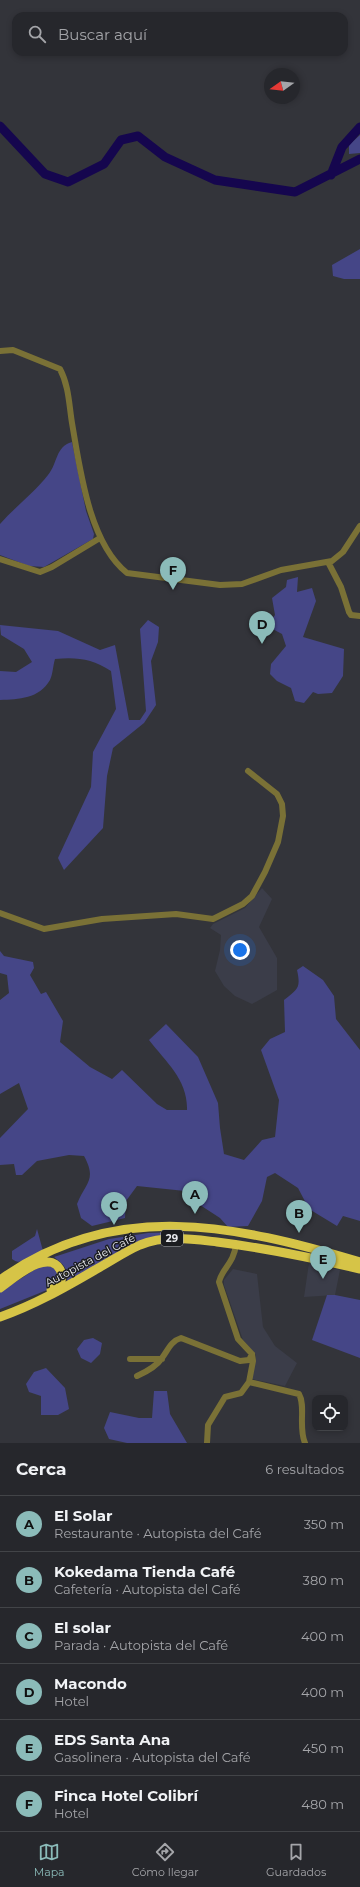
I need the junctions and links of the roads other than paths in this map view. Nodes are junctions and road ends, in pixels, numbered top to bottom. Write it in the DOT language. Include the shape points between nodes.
graph roads {
  1 [pos="0,351"];
  2 [pos="360,526"];
  3 [pos="100,538"];
  4 [pos="0,559"];
  5 [pos="328,562"];
  6 [pos="360,616"];
  7 [pos="248,771"];
  8 [pos="0,913"];
  9 [pos="236,1244"];
  10 [pos="360,1262"];
  11 [pos="360,1269"];
  12 [pos="0,1280"];
  13 [pos="0,1288"];
  14 [pos="0,1312"];
  15 [pos="0,1317"];
  16 [pos="252,1354"];
  17 [pos="130,1359"];
  18 [pos="162,1359"];
  19 [pos="137,1376"];
  20 [pos="249,1382"];
  21 [pos="207,1443"];
  22 [pos="305,1443"];
  1 -- 3 [label="street" via="13,350 54,365 60,370 68,390 72,423 90,510"];
  2 -- 5 [label="street" via="340,555"];
  3 -- 4 [label="street" via="40,572"];
  3 -- 5 [label="street" via="128,573 220,585 242,584 281,570"];
  5 -- 6 [label="street" via="341,587 349,612 351,615"];
  7 -- 8 [label="street" via="277,794 282,804 283,816 278,842 265,872 252,896 243,904 213,919 170,914 102,919 44,929"];
  9 -- 11 [label="highway, Autopista del Café / 29"];
  9 -- 15 [label="highway, Autopista del Café / 29" via="174,1238 148,1243 131,1249 48,1296"];
  9 -- 16 [label="street" via="235,1255 219,1282 238,1339"];
  10 -- 12 [label="highway, Autopista del Café / 29" via="297,1243 263,1236 178,1226 146,1226 104,1232 66,1244 33,1258"];
  13 -- 14 [label="highway" via="41,1262 56,1265 62,1274 61,1281 55,1288"];
  16 -- 18 [label="street" via="249,1360 240,1360 181,1338 174,1340"];
  16 -- 20 [label="street"];
  17 -- 18 [label="street"];
  18 -- 19 [label="street"];
  20 -- 21 [label="street" via="242,1393 225,1397 208,1425"];
  20 -- 22 [label="street" via="299,1394"];
}
